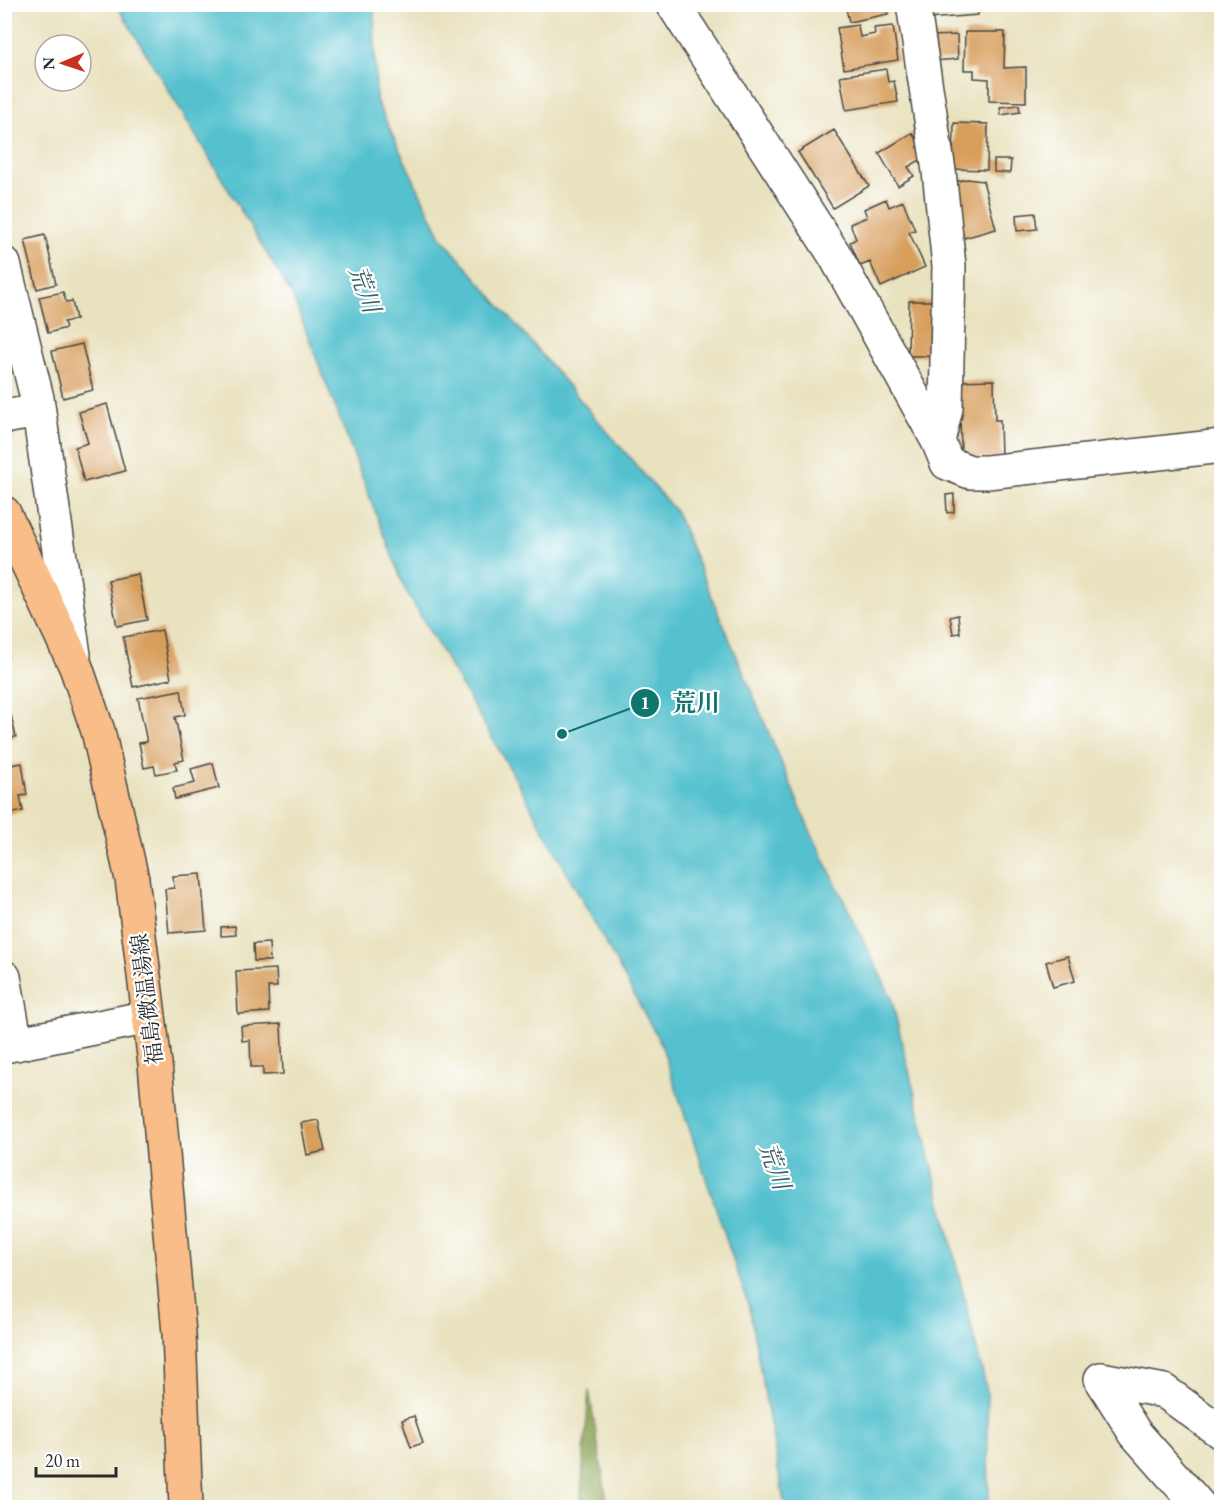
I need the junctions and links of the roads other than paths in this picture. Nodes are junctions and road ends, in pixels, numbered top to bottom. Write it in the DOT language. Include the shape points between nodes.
graph roads {
  1 [pos="673,4"];
  2 [pos="913,4"];
  3 [pos="4,264"];
  4 [pos="39,411"];
  5 [pos="4,417"];
  6 [pos="938,441"];
  7 [pos="1221,446"];
  8 [pos="4,513"];
  9 [pos="76,667"];
  10 [pos="4,977"];
  11 [pos="149,1017"];
  12 [pos="10,1045"];
  13 [pos="1221,1432"];
  14 [pos="186,1508"];
  15 [pos="1201,1508"];
  1 -- 6 [label="street" via="834,254"];
  2 -- 6 [label="street" via="939,171 949,266 946,408"];
  3 -- 4 [label="street"];
  4 -- 5 [label="street"];
  4 -- 9 [label="street"];
  6 -- 7 [label="street" via="947,463 970,472"];
  8 -- 9 [label="main road, 福島微温湯線"];
  9 -- 11 [label="main road, 福島微温湯線" via="98,731 132,879"];
  10 -- 12 [label="street"];
  11 -- 12 [label="street"];
  11 -- 14 [label="main road, 福島微温湯線" via="179,1333"];
  13 -- 15 [label="street" via="1164,1391 1101,1379 1135,1434"];
}
